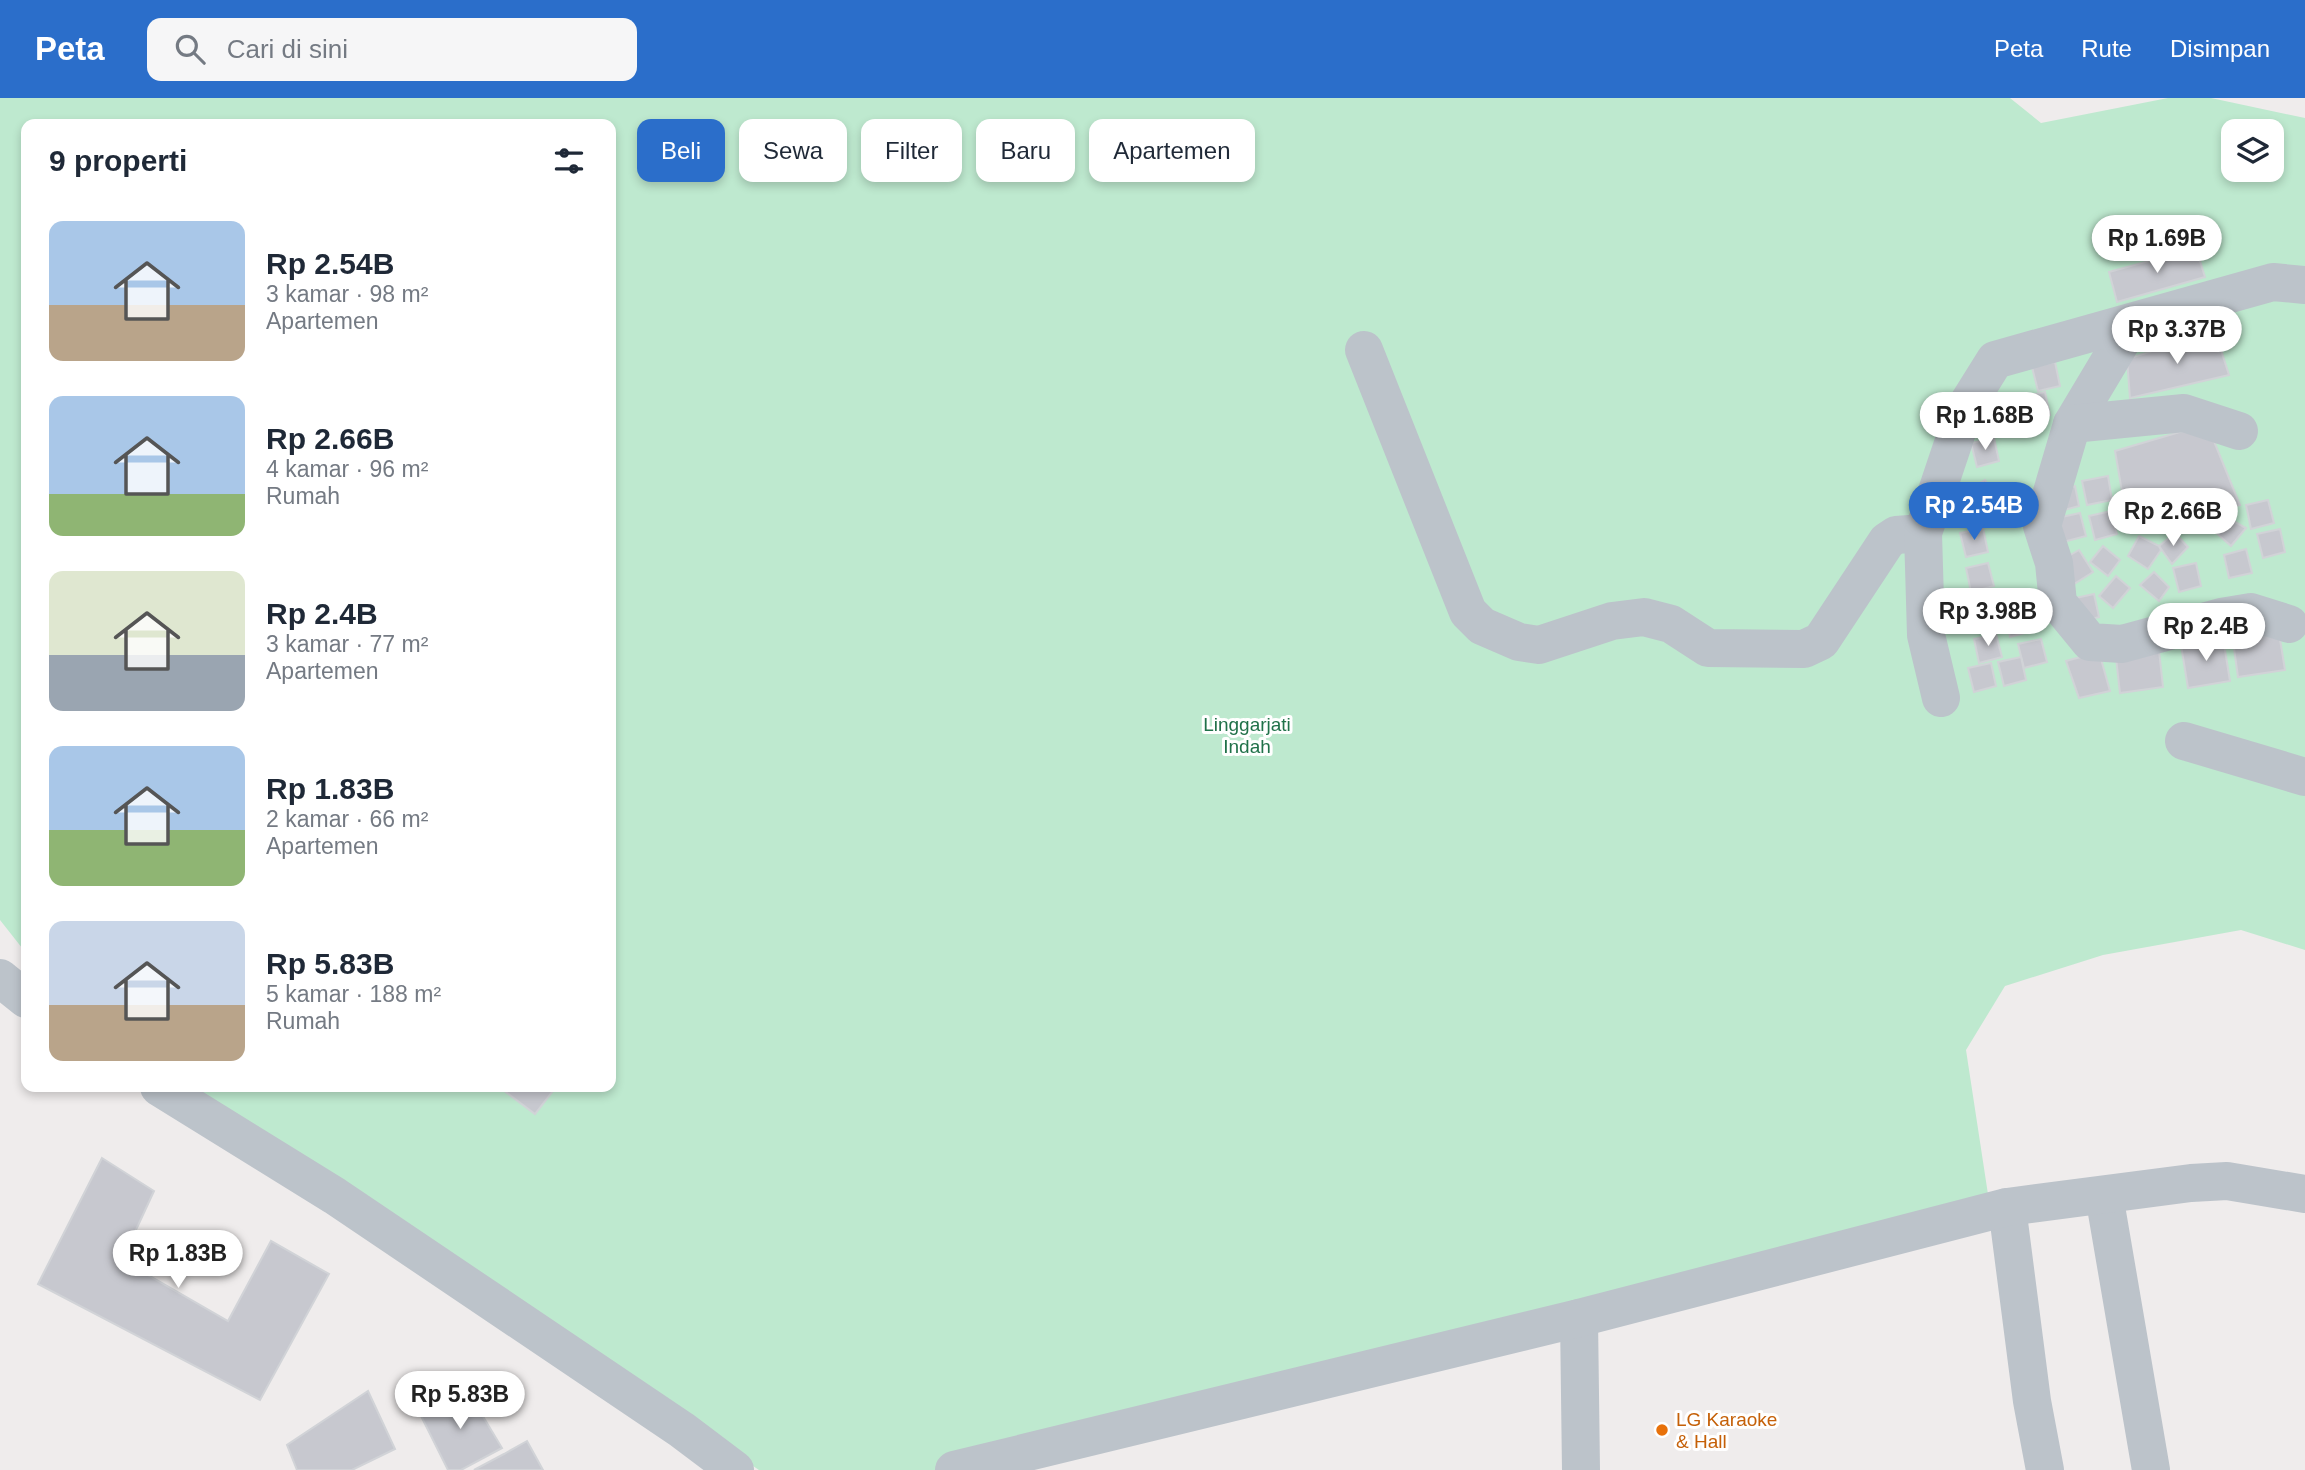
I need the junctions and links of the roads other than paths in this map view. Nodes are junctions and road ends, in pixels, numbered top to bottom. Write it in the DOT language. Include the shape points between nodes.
graph roads {
  1 [pos="2305,285"];
  2 [pos="2133,322"];
  3 [pos="1364,350"];
  4 [pos="2072,424"];
  5 [pos="2239,431"];
  6 [pos="1923,533"];
  7 [pos="2289,624"];
  8 [pos="1941,698"];
  9 [pos="2184,741"];
  10 [pos="2305,777"];
  11 [pos="0,978"];
  12 [pos="21,995"];
  13 [pos="167,1092"];
  14 [pos="2305,1194"];
  15 [pos="2104,1195"];
  16 [pos="2007,1206"];
  17 [pos="1579,1318"];
  18 [pos="735,1470"];
  19 [pos="954,1470"];
  20 [pos="1581,1470"];
  21 [pos="2045,1470"];
  22 [pos="2151,1470"];
  1 -- 2 [label="street" via="2273,282"];
  2 -- 4 [label="street"];
  2 -- 6 [label="street" via="1995,360 1965,408"];
  3 -- 6 [label="street" via="1468,612 1482,626 1519,642 1539,645 1612,621 1644,617 1671,624 1708,648 1804,649 1821,641 1887,541 1896,535"];
  4 -- 5 [label="street" via="2184,413"];
  4 -- 7 [label="street" via="2042,526 2054,563 2059,603 2090,642 2122,644 2251,612"];
  6 -- 8 [label="street" via="1926,635"];
  9 -- 10 [label="street"];
  11 -- 12 [label="street"];
  13 -- 18 [label="street" via="335,1196"];
  14 -- 15 [label="street" via="2227,1181"];
  15 -- 16 [label="street"];
  15 -- 22 [label="street"];
  16 -- 17 [label="street"];
  16 -- 21 [label="street"];
  17 -- 19 [label="street"];
  17 -- 20 [label="street"];
}
